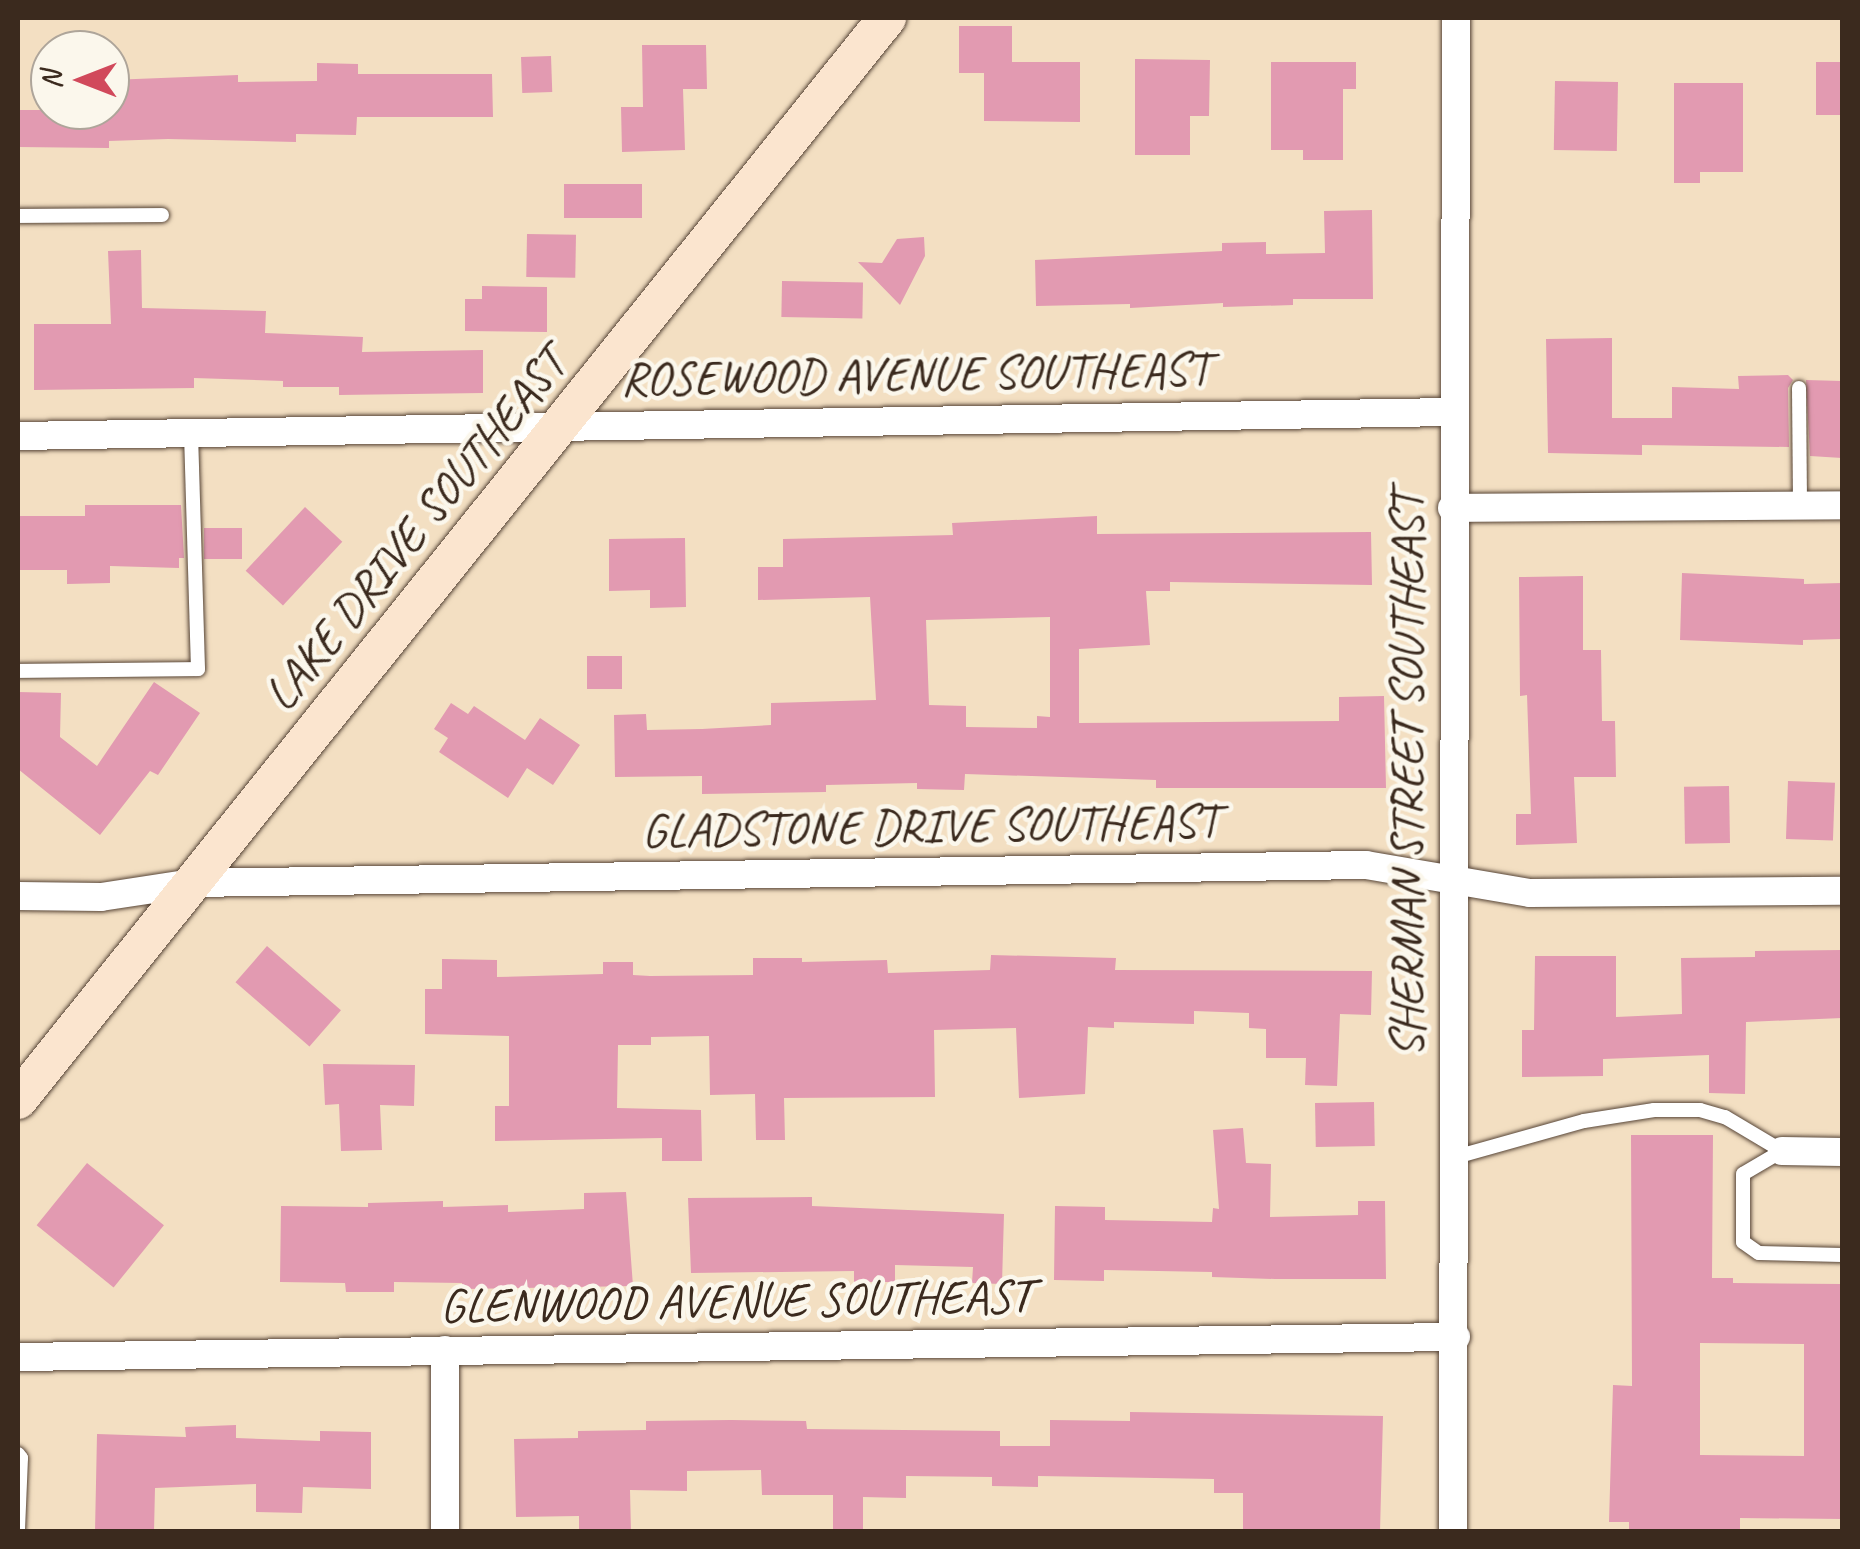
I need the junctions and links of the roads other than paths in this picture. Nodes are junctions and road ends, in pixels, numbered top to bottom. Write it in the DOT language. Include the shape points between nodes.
graph roads {
  1 [pos="887,18"];
  2 [pos="1456,18"];
  3 [pos="162,215"];
  4 [pos="18,216"];
  5 [pos="1798,388"];
  6 [pos="1454,412"];
  7 [pos="565,424"];
  8 [pos="191,435"];
  9 [pos="18,436"];
  10 [pos="1842,504"];
  11 [pos="1800,505"];
  12 [pos="1452,508"];
  13 [pos="18,671"];
  14 [pos="1455,882"];
  15 [pos="192,883"];
  16 [pos="1842,891"];
  17 [pos="18,896"];
  18 [pos="18,1100"];
  19 [pos="1782,1151"];
  20 [pos="1842,1152"];
  21 [pos="1451,1158"];
  22 [pos="1842,1256"];
  23 [pos="1456,1337"];
  24 [pos="445,1350"];
  25 [pos="18,1356"];
  26 [pos="18,1454"];
  27 [pos="18,1529"];
  28 [pos="444,1532"];
  29 [pos="1453,1532"];
  1 -- 7 [label="main road, LAKE DRIVE SOUTHEAST"];
  2 -- 6 [label="street, SHERMAN STREET SOUTHEAST"];
  3 -- 4 [label="lane"];
  5 -- 11 [label="lane"];
  6 -- 7 [label="street, ROSEWOOD AVENUE SOUTHEAST"];
  6 -- 12 [label="street, SHERMAN STREET SOUTHEAST"];
  7 -- 8 [label="street, ROSEWOOD AVENUE SOUTHEAST"];
  7 -- 15 [label="main road, LAKE DRIVE SOUTHEAST"];
  8 -- 9 [label="street, ROSEWOOD AVENUE SOUTHEAST"];
  8 -- 13 [label="lane" via="198,669"];
  10 -- 11 [label="street"];
  11 -- 12 [label="street"];
  12 -- 14 [label="street, SHERMAN STREET SOUTHEAST"];
  14 -- 15 [label="street, GLADSTONE DRIVE SOUTHEAST" via="1366,864"];
  14 -- 16 [label="street, GLADSTONE DRIVE SOUTHEAST" via="1530,893"];
  14 -- 21 [label="street, SHERMAN STREET SOUTHEAST"];
  15 -- 17 [label="street, GLADSTONE DRIVE SOUTHEAST" via="101,897"];
  15 -- 18 [label="main road, LAKE DRIVE SOUTHEAST"];
  19 -- 20 [label="street"];
  19 -- 21 [label="lane" via="1725,1117 1654,1110 1584,1121"];
  19 -- 22 [label="lane" via="1743,1174 1743,1242 1759,1253"];
  21 -- 23 [label="street, SHERMAN STREET SOUTHEAST"];
  23 -- 24 [label="street, GLENWOOD AVENUE SOUTHEAST"];
  23 -- 29 [label="street, SHERMAN STREET SOUTHEAST"];
  24 -- 25 [label="street, GLENWOOD AVENUE SOUTHEAST"];
  24 -- 28 [label="street"];
  26 -- 27 [label="lane"];
}
